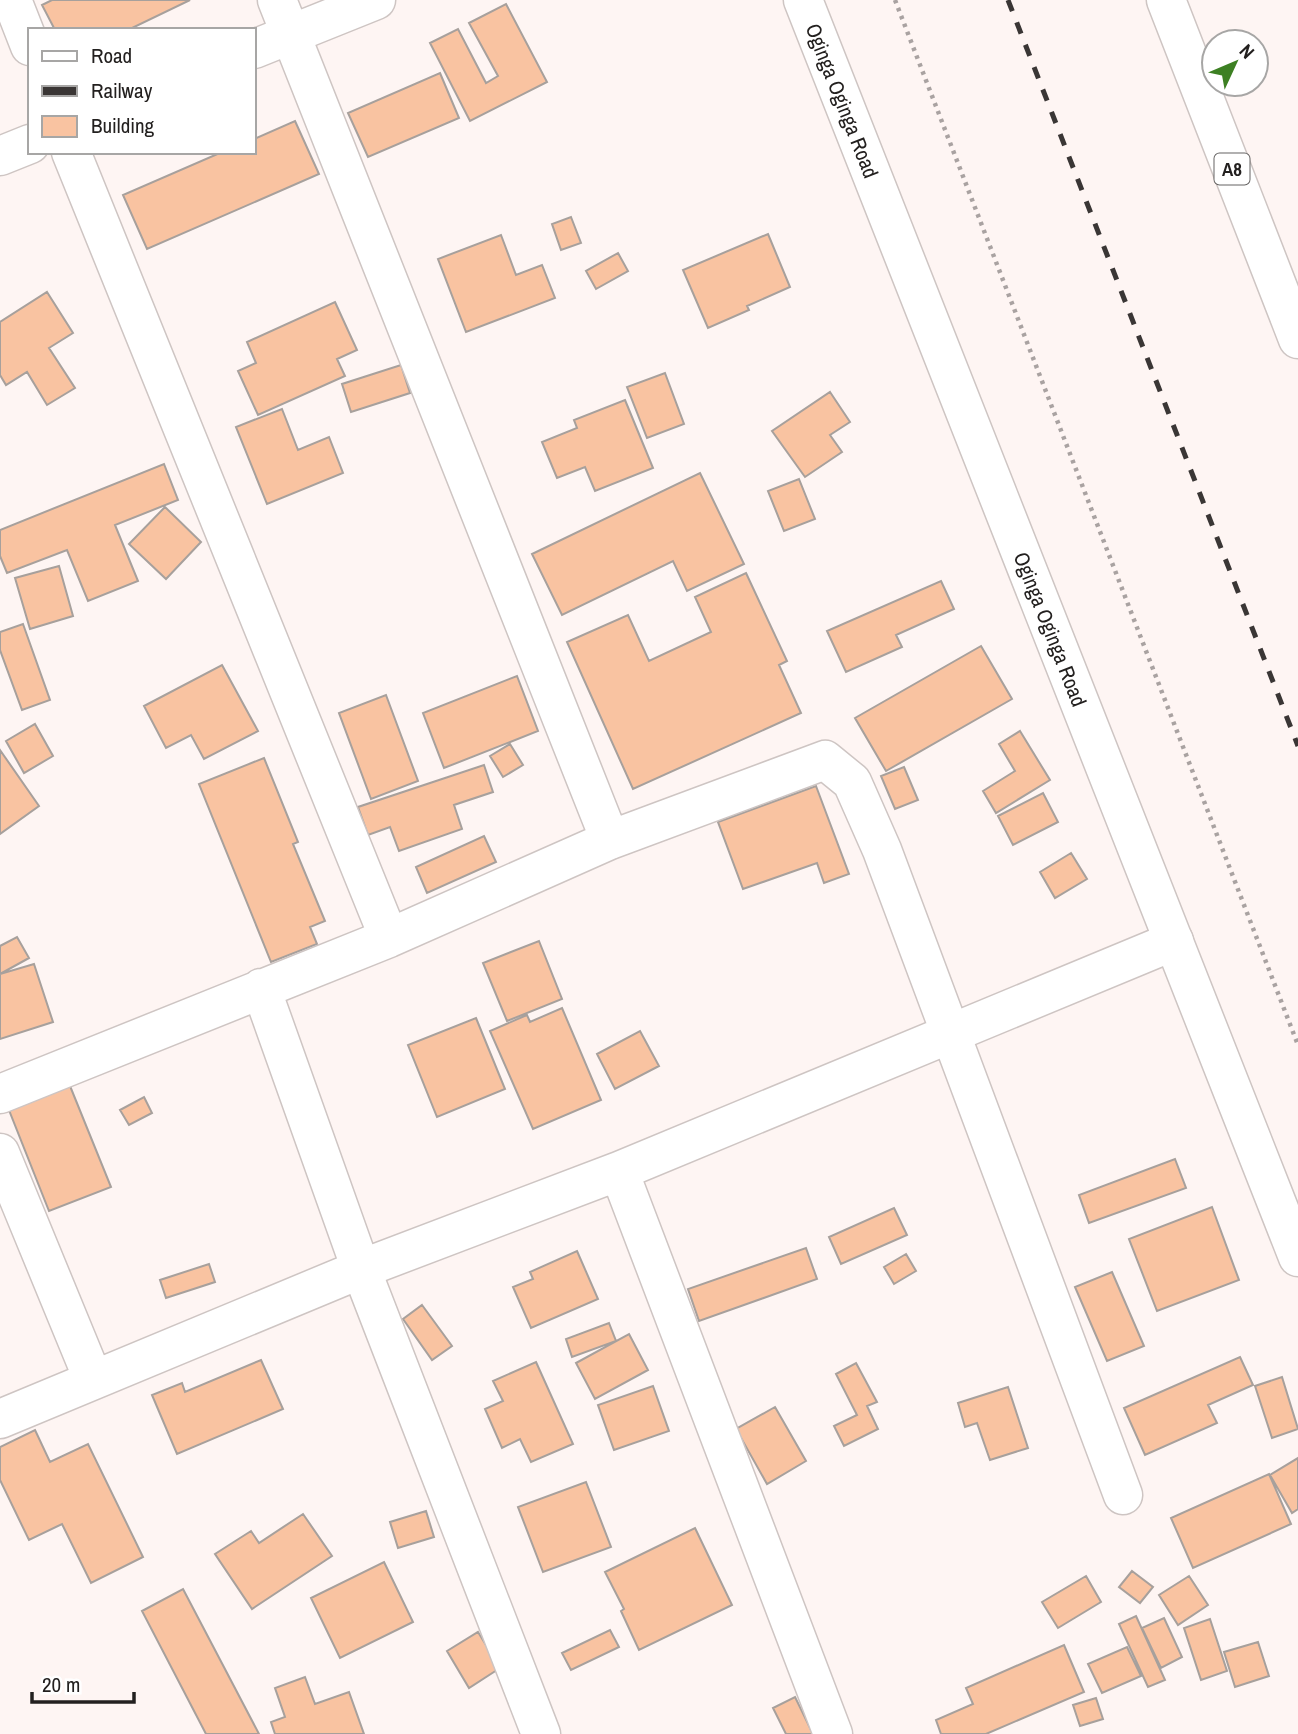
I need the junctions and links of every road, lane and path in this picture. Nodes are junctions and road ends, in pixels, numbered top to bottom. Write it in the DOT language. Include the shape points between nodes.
graph roads {
  1 [pos="12,0"];
  2 [pos="376,0"];
  3 [pos="803,0"];
  4 [pos="895,0"];
  5 [pos="1166,0"];
  6 [pos="283,17"];
  7 [pos="28,41"];
  8 [pos="256,47"];
  9 [pos="28,145"];
  10 [pos="72,154"];
  11 [pos="0,156"];
  12 [pos="1298,339"];
  13 [pos="610,840"];
  14 [pos="388,938"];
  15 [pos="1174,941"];
  16 [pos="261,988"];
  17 [pos="949,1033"];
  18 [pos="1298,1045"];
  19 [pos="0,1094"];
  20 [pos="0,1153"];
  21 [pos="619,1171"];
  22 [pos="1298,1257"];
  23 [pos="361,1269"];
  24 [pos="93,1379"];
  25 [pos="0,1419"];
  26 [pos="1123,1495"];
  27 [pos="541,1734"];
  28 [pos="833,1734"];
  1 -- 7 [label="main road"];
  2 -- 6 [label="main road"];
  3 -- 15 [label="main road, Oginga Oginga Road"];
  4 -- 18 [label="path"];
  5 -- 12 [label="main road, A8"];
  6 -- 8 [label="main road"];
  6 -- 13 [label="main road"];
  9 -- 11 [label="main road"];
  10 -- 14 [label="main road"];
  13 -- 14 [label="main road"];
  13 -- 17 [label="main road" via="825,760 852,782 882,849"];
  14 -- 16 [label="main road"];
  15 -- 17 [label="main road"];
  15 -- 22 [label="main road, Oginga Oginga Road"];
  16 -- 19 [label="main road"];
  16 -- 23 [label="main road"];
  17 -- 21 [label="main road"];
  17 -- 26 [label="main road"];
  20 -- 24 [label="main road"];
  21 -- 23 [label="main road"];
  21 -- 28 [label="main road"];
  23 -- 24 [label="main road"];
  23 -- 27 [label="main road"];
  24 -- 25 [label="main road"];
}
